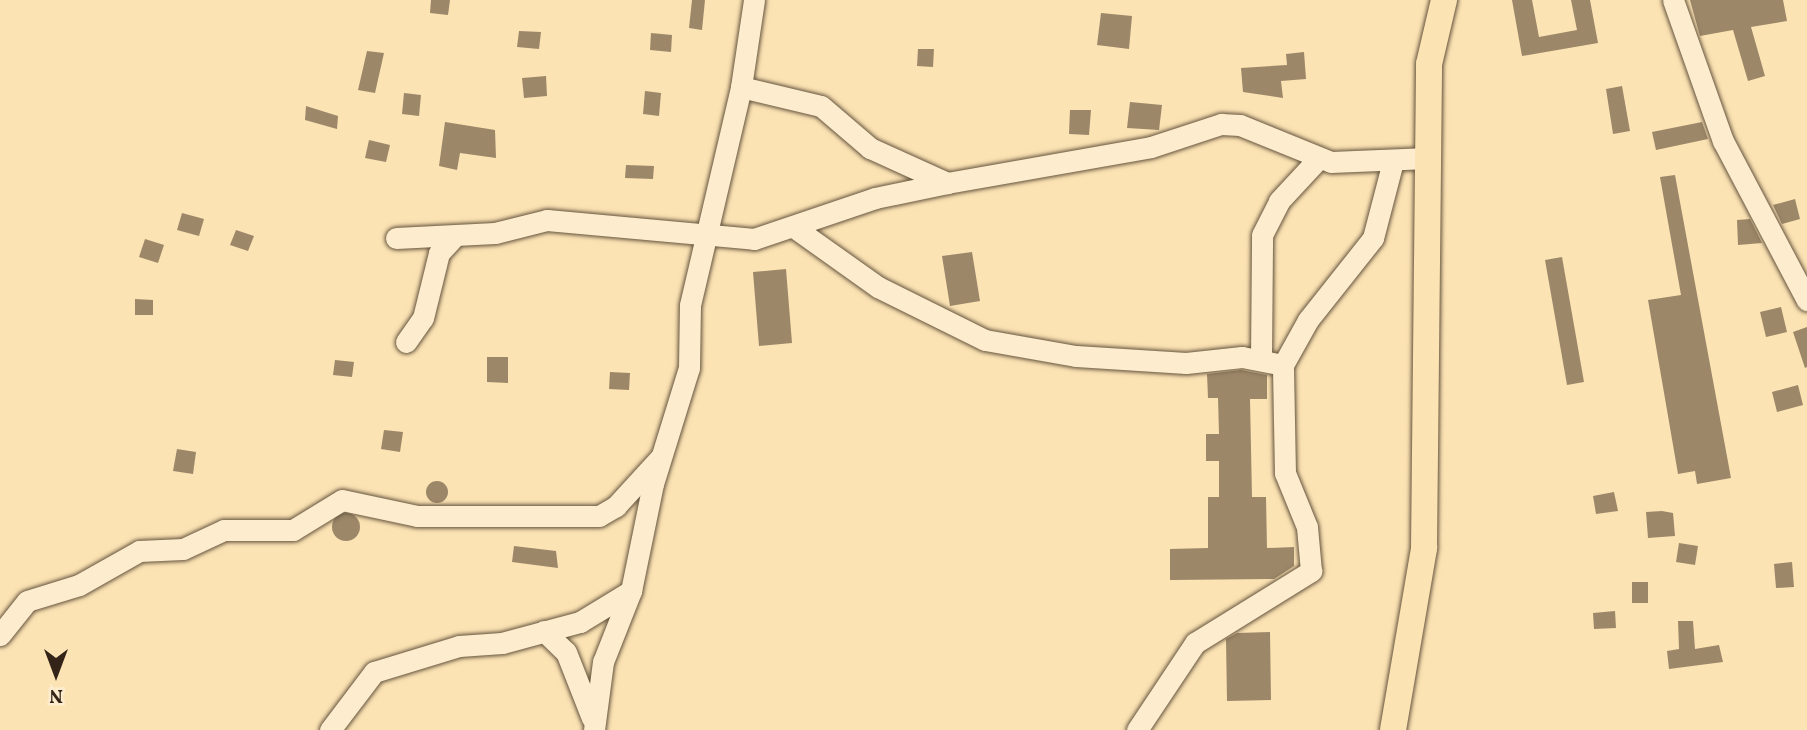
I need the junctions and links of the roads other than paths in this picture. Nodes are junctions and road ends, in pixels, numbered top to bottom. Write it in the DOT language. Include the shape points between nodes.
graph roads {
  1 [pos="754,0"];
  2 [pos="1444,0"];
  3 [pos="1673,0"];
  4 [pos="741,87"];
  5 [pos="1428,158"];
  6 [pos="1318,159"];
  7 [pos="1393,161"];
  8 [pos="947,183"];
  9 [pos="795,228"];
  10 [pos="704,232"];
  11 [pos="454,236"];
  12 [pos="396,238"];
  13 [pos="1807,300"];
  14 [pos="406,342"];
  15 [pos="1261,358"];
  16 [pos="1283,365"];
  17 [pos="662,454"];
  18 [pos="631,591"];
  19 [pos="544,631"];
  20 [pos="0,635"];
  21 [pos="593,724"];
  22 [pos="330,730"];
  23 [pos="1137,730"];
  24 [pos="1393,730"];
  1 -- 4 [label="street"];
  2 -- 5 [label="main road" via="1429,64"];
  3 -- 13 [label="street" via="1723,141"];
  4 -- 8 [label="street" via="821,106 870,148"];
  4 -- 10 [label="street"];
  5 -- 7 [label="street"];
  5 -- 24 [label="main road" via="1424,548"];
  6 -- 7 [label="street"];
  6 -- 8 [label="street" via="1240,125 1221,124 1151,147"];
  6 -- 15 [label="street" via="1279,201 1262,235"];
  7 -- 16 [label="street" via="1373,238 1308,320"];
  8 -- 9 [label="street" via="875,198"];
  9 -- 10 [label="street" via="754,239"];
  9 -- 15 [label="street" via="878,287 985,340 1137,361"];
  10 -- 11 [label="street" via="547,220"];
  10 -- 17 [label="street" via="690,305 689,368"];
  11 -- 12 [label="street"];
  11 -- 14 [label="street" via="439,253 423,318"];
  15 -- 16 [label="street"];
  16 -- 23 [label="street" via="1285,473 1307,527 1311,571 1195,643"];
  17 -- 18 [label="street"];
  17 -- 20 [label="street" via="616,506 599,516 417,516 342,500 293,530 224,530 183,550 139,551 79,585 27,601"];
  18 -- 19 [label="street" via="580,622"];
  18 -- 21 [label="street" via="603,662"];
  19 -- 21 [label="street" via="566,652"];
  19 -- 22 [label="street" via="459,646 374,672"];
}
